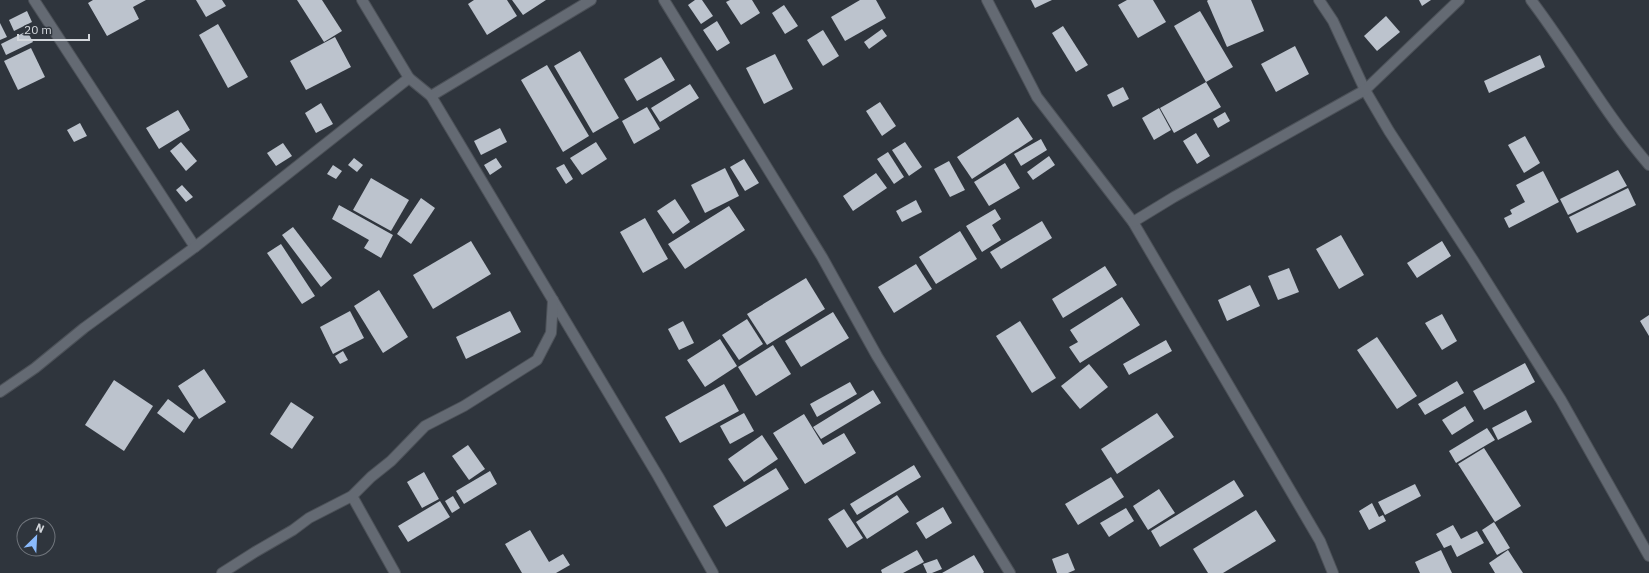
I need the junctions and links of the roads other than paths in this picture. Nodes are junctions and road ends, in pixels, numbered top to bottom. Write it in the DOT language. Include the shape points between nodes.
graph roads {
  1 [pos="34,0"];
  2 [pos="362,0"];
  3 [pos="591,0"];
  4 [pos="664,0"];
  5 [pos="986,0"];
  6 [pos="1319,0"];
  7 [pos="1459,0"];
  8 [pos="1531,0"];
  9 [pos="409,78"];
  10 [pos="1365,90"];
  11 [pos="431,96"];
  12 [pos="1649,165"];
  13 [pos="1133,222"];
  14 [pos="195,247"];
  15 [pos="553,300"];
  16 [pos="0,392"];
  17 [pos="352,496"];
  18 [pos="1649,556"];
  19 [pos="222,573"];
  20 [pos="395,573"];
  21 [pos="713,573"];
  22 [pos="1010,573"];
  23 [pos="1333,573"];
  1 -- 14 [label="street"];
  2 -- 9 [label="street"];
  3 -- 11 [label="street"];
  4 -- 22 [label="street" via="819,251 877,356"];
  5 -- 13 [label="street" via="1037,97"];
  6 -- 10 [label="street" via="1333,21"];
  7 -- 10 [label="street"];
  8 -- 12 [label="street" via="1627,139"];
  9 -- 11 [label="street"];
  9 -- 14 [label="street"];
  10 -- 13 [label="street"];
  10 -- 18 [label="street" via="1388,131 1557,394"];
  11 -- 15 [label="street"];
  13 -- 23 [label="street" via="1320,541"];
  14 -- 16 [label="street"];
  15 -- 17 [label="street" via="551,333 537,360 492,389 425,426"];
  15 -- 21 [label="street"];
  17 -- 19 [label="street" via="309,518"];
  17 -- 20 [label="street"];
}
